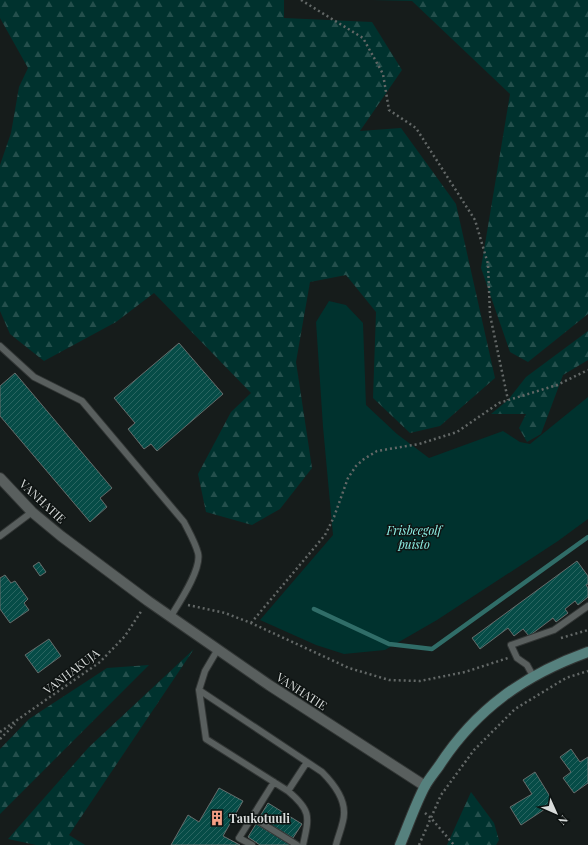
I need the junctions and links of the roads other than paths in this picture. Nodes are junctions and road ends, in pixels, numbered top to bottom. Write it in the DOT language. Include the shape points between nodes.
graph roads {
  1 [pos="0,346"];
  2 [pos="0,478"];
  3 [pos="32,512"];
  4 [pos="0,536"];
  5 [pos="588,606"];
  6 [pos="171,616"];
  7 [pos="218,649"];
  8 [pos="588,652"];
  9 [pos="533,676"];
  10 [pos="198,690"];
  11 [pos="307,762"];
  12 [pos="274,782"];
  13 [pos="425,786"];
  14 [pos="288,791"];
  15 [pos="252,817"];
  16 [pos="252,845"];
  17 [pos="297,845"];
  18 [pos="304,845"];
  19 [pos="336,845"];
  20 [pos="400,845"];
  1 -- 6 [label="lane" via="34,377 82,401 184,522 199,555 196,572"];
  2 -- 3 [label="street, VANHATIE"];
  3 -- 4 [label="lane"];
  3 -- 6 [label="street, VANHATIE"];
  5 -- 9 [label="lane" via="554,630 511,645"];
  6 -- 7 [label="street, VANHATIE"];
  7 -- 10 [label="lane" via="205,671"];
  7 -- 13 [label="street, VANHATIE"];
  8 -- 9 [label="street"];
  9 -- 13 [label="street" via="501,697 473,722 450,748"];
  10 -- 11 [label="lane"];
  10 -- 12 [label="lane" via="206,738"];
  11 -- 14 [label="lane"];
  11 -- 19 [label="lane" via="330,780 342,801 344,814"];
  12 -- 14 [label="lane"];
  12 -- 15 [label="lane"];
  13 -- 20 [label="street"];
  14 -- 18 [label="lane" via="305,809 308,819"];
  15 -- 16 [label="lane" via="239,838"];
  15 -- 17 [label="lane"];
}
